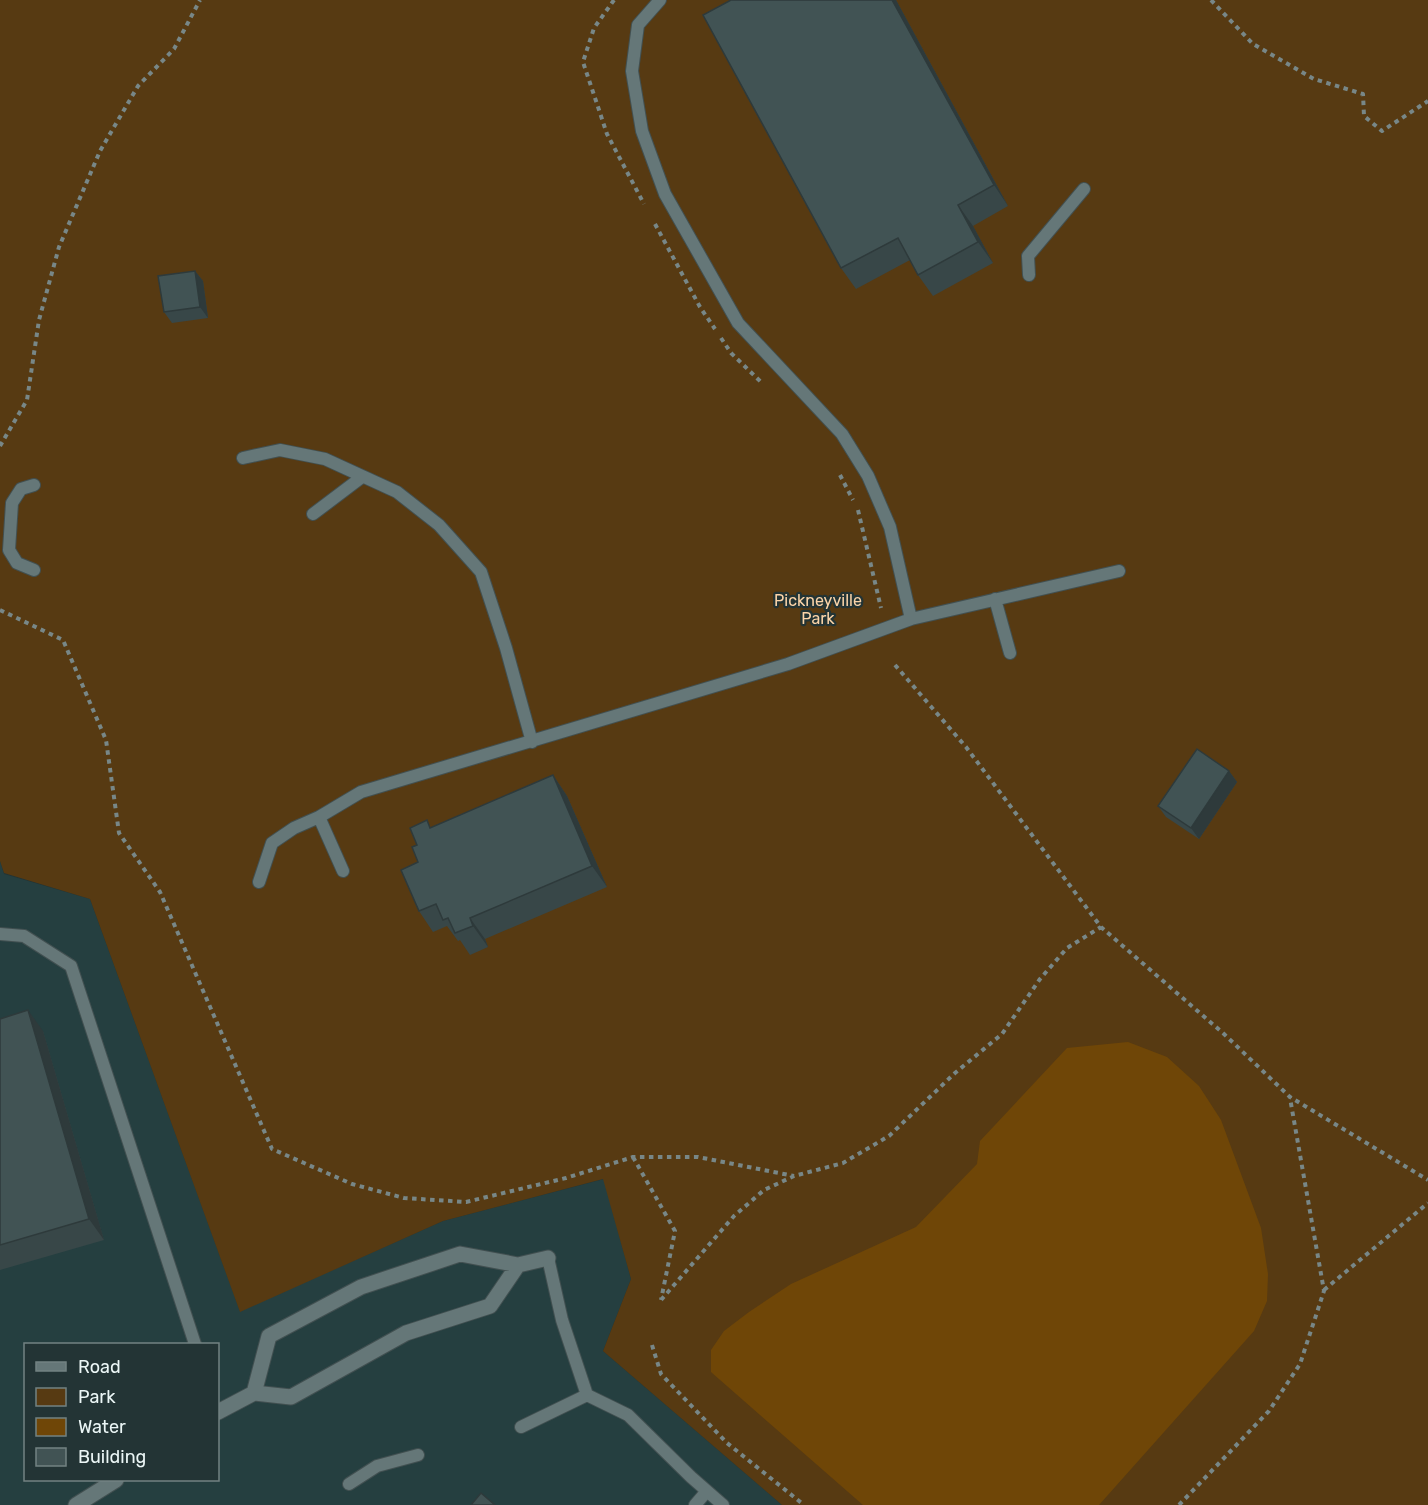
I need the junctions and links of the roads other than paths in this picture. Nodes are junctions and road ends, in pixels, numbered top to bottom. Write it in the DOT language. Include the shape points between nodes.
graph roads {
  1 [pos="660,0"];
  2 [pos="1084,189"];
  3 [pos="1029,275"];
  4 [pos="243,458"];
  5 [pos="362,477"];
  6 [pos="34,484"];
  7 [pos="313,514"];
  8 [pos="34,570"];
  9 [pos="1119,571"];
  10 [pos="995,599"];
  11 [pos="911,619"];
  12 [pos="1010,653"];
  13 [pos="532,742"];
  14 [pos="320,817"];
  15 [pos="343,871"];
  16 [pos="259,882"];
  17 [pos="0,934"];
  18 [pos="548,1258"];
  19 [pos="518,1264"];
  20 [pos="195,1343"];
  21 [pos="254,1393"];
  22 [pos="587,1395"];
  23 [pos="219,1411"];
  24 [pos="521,1427"];
  25 [pos="418,1455"];
  26 [pos="113,1481"];
  27 [pos="349,1484"];
  28 [pos="707,1491"];
  29 [pos="76,1505"];
  30 [pos="695,1505"];
  31 [pos="723,1505"];
  1 -- 11 [label="lane" via="638,25 632,71 642,131 665,194 738,323 842,434 868,476 890,527"];
  2 -- 3 [label="lane" via="1028,256"];
  4 -- 5 [label="lane" via="280,450 325,459"];
  5 -- 7 [label="lane"];
  5 -- 13 [label="lane" via="397,492 439,525 481,572"];
  6 -- 8 [label="lane" via="21,489 12,503 9,550 17,563"];
  9 -- 10 [label="lane"];
  10 -- 11 [label="lane"];
  10 -- 12 [label="lane"];
  11 -- 13 [label="lane" via="788,664"];
  13 -- 14 [label="lane" via="361,792"];
  14 -- 15 [label="lane"];
  14 -- 16 [label="lane" via="272,843"];
  17 -- 20 [label="lane" via="24,936 71,966"];
  18 -- 19 [label="street"];
  18 -- 22 [label="lane" via="562,1320"];
  19 -- 21 [label="street" via="490,1306 406,1333 291,1397"];
  19 -- 21 [label="street" via="460,1254 361,1287 268,1336"];
  21 -- 23 [label="street"];
  22 -- 24 [label="lane"];
  22 -- 28 [label="lane" via="628,1415"];
  25 -- 27 [label="lane" via="377,1466"];
  26 -- 29 [label="street"];
  28 -- 30 [label="lane"];
  28 -- 31 [label="lane"];
}
